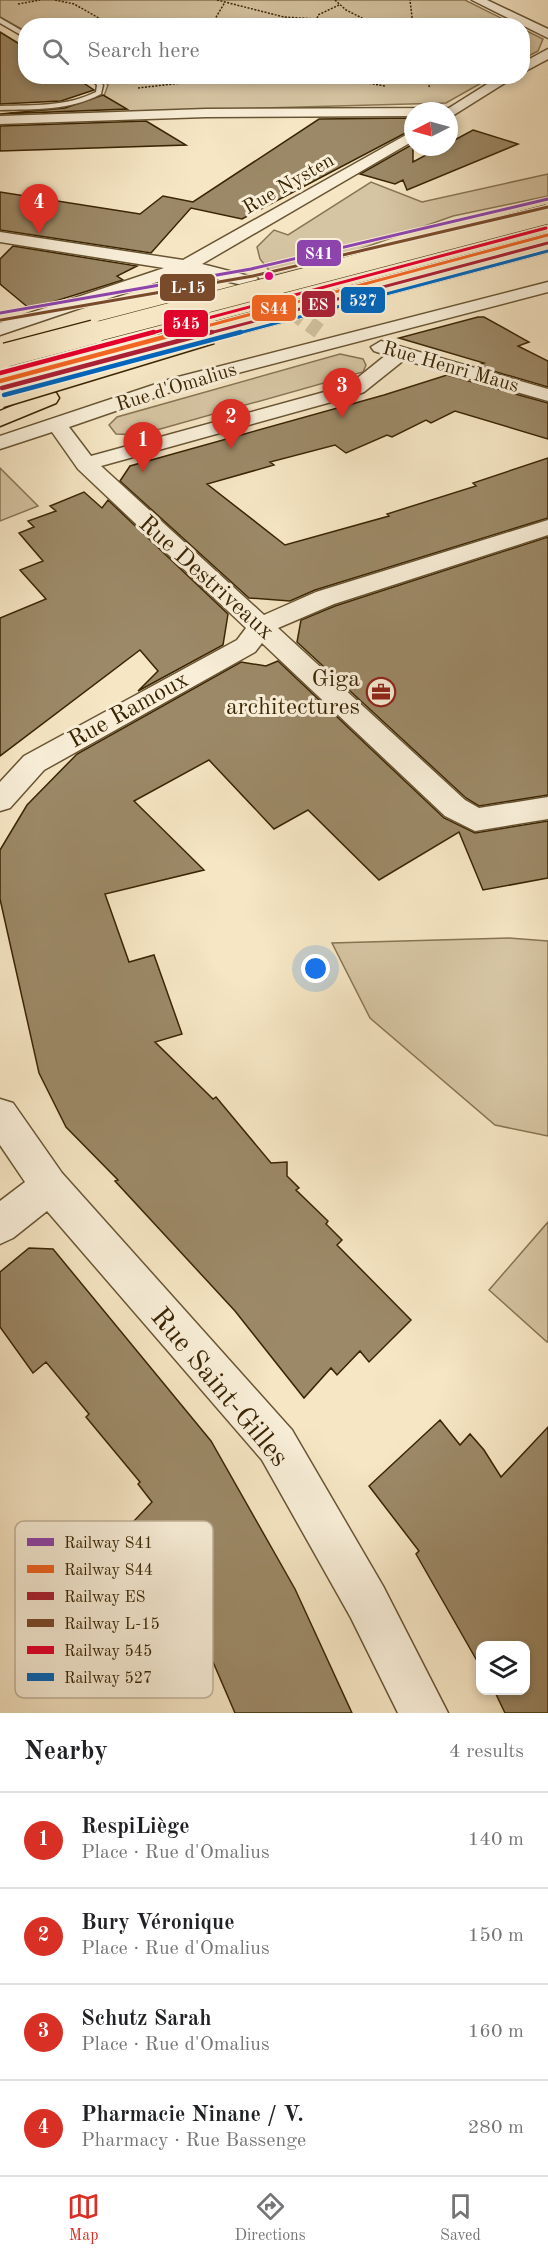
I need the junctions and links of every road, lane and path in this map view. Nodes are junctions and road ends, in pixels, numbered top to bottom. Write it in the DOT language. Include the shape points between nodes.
graph roads {
  1 [pos="56,0"];
  2 [pos="217,0"];
  3 [pos="335,0"];
  4 [pos="410,0"];
  5 [pos="478,0"];
  6 [pos="225,2"];
  7 [pos="339,5"];
  8 [pos="284,17"];
  9 [pos="99,18"];
  10 [pos="215,18"];
  11 [pos="300,18"];
  12 [pos="317,18"];
  13 [pos="363,18"];
  14 [pos="411,18"];
  15 [pos="515,18"];
  16 [pos="0,20"];
  17 [pos="530,25"];
  18 [pos="18,31"];
  19 [pos="548,34"];
  20 [pos="548,53"];
  21 [pos="530,64"];
  22 [pos="99,84"];
  23 [pos="174,84"];
  24 [pos="496,84"];
  25 [pos="99,93"];
  26 [pos="458,107"];
  27 [pos="0,108"];
  28 [pos="43,112"];
  29 [pos="404,112"];
  30 [pos="0,120"];
  31 [pos="404,140"];
  32 [pos="548,214"];
  33 [pos="548,230"];
  34 [pos="0,237"];
  35 [pos="548,243"];
  36 [pos="214,250"];
  37 [pos="548,261"];
  38 [pos="184,267"];
  39 [pos="548,287"];
  40 [pos="0,329"];
  41 [pos="336,337"];
  42 [pos="400,353"];
  43 [pos="2,357"];
  44 [pos="0,377"];
  45 [pos="548,395"];
  46 [pos="0,396"];
  47 [pos="48,398"];
  48 [pos="0,411"];
  49 [pos="0,419"];
  50 [pos="56,423"];
  51 [pos="0,443"];
  52 [pos="86,464"];
  53 [pos="548,527"];
  54 [pos="261,626"];
  55 [pos="0,800"];
  56 [pos="548,808"];
  57 [pos="0,1115"];
  58 [pos="49,1186"];
  59 [pos="0,1225"];
  60 [pos="424,1713"];
  1 -- 9 [label="path" via="74,4"];
  2 -- 6 [label="path"];
  3 -- 7 [label="path"];
  4 -- 14 [label="path"];
  5 -- 15 [label="street"];
  6 -- 8 [label="path"];
  6 -- 10 [label="path"];
  7 -- 12 [label="path"];
  7 -- 13 [label="path"];
  8 -- 11 [label="path"];
  16 -- 18 [label="lane"];
  17 -- 19 [label="street"];
  20 -- 21 [label="street"];
  22 -- 25 [label="lane"];
  23 -- 25 [label="path"];
  24 -- 26 [label="street"];
  25 -- 28 [label="lane"];
  27 -- 28 [label="lane"];
  28 -- 29 [label="street"];
  28 -- 30 [label="street"];
  31 -- 36 [label="street, Rue Nysten"];
  32 -- 43 [label="highway, bridge"];
  33 -- 44 [label="highway" via="186,323"];
  34 -- 38 [label="street"];
  35 -- 46 [label="highway, bridge" via="177,340"];
  36 -- 38 [label="street, Rue Nysten"];
  36 -- 38 [label="street" via="246,269 250,281"];
  37 -- 47 [label="highway"];
  38 -- 40 [label="street, Rue Nysten"];
  39 -- 41 [label="street, Rue d'Omalius"];
  41 -- 42 [label="street, Rue Henri Maus"];
  41 -- 50 [label="street, Rue d'Omalius"];
  42 -- 45 [label="street, Rue Henri Maus"];
  42 -- 52 [label="street" via="357,388 346,392"];
  47 -- 48 [label="highway"];
  47 -- 49 [label="highway"];
  50 -- 51 [label="street, Rue d'Omalius"];
  50 -- 52 [label="street, Rue Destriveaux"];
  52 -- 54 [label="street, Rue Destriveaux"];
  53 -- 54 [label="street" via="325,598"];
  54 -- 55 [label="street, Rue Ramoux" via="246,646 33,763"];
  54 -- 56 [label="street, Rue Destriveaux" via="455,808 475,820"];
  57 -- 58 [label="street, Rue Saint-Gilles"];
  58 -- 59 [label="street"];
  58 -- 60 [label="street, Rue Saint-Gilles" via="277,1445 367,1602"];
}
